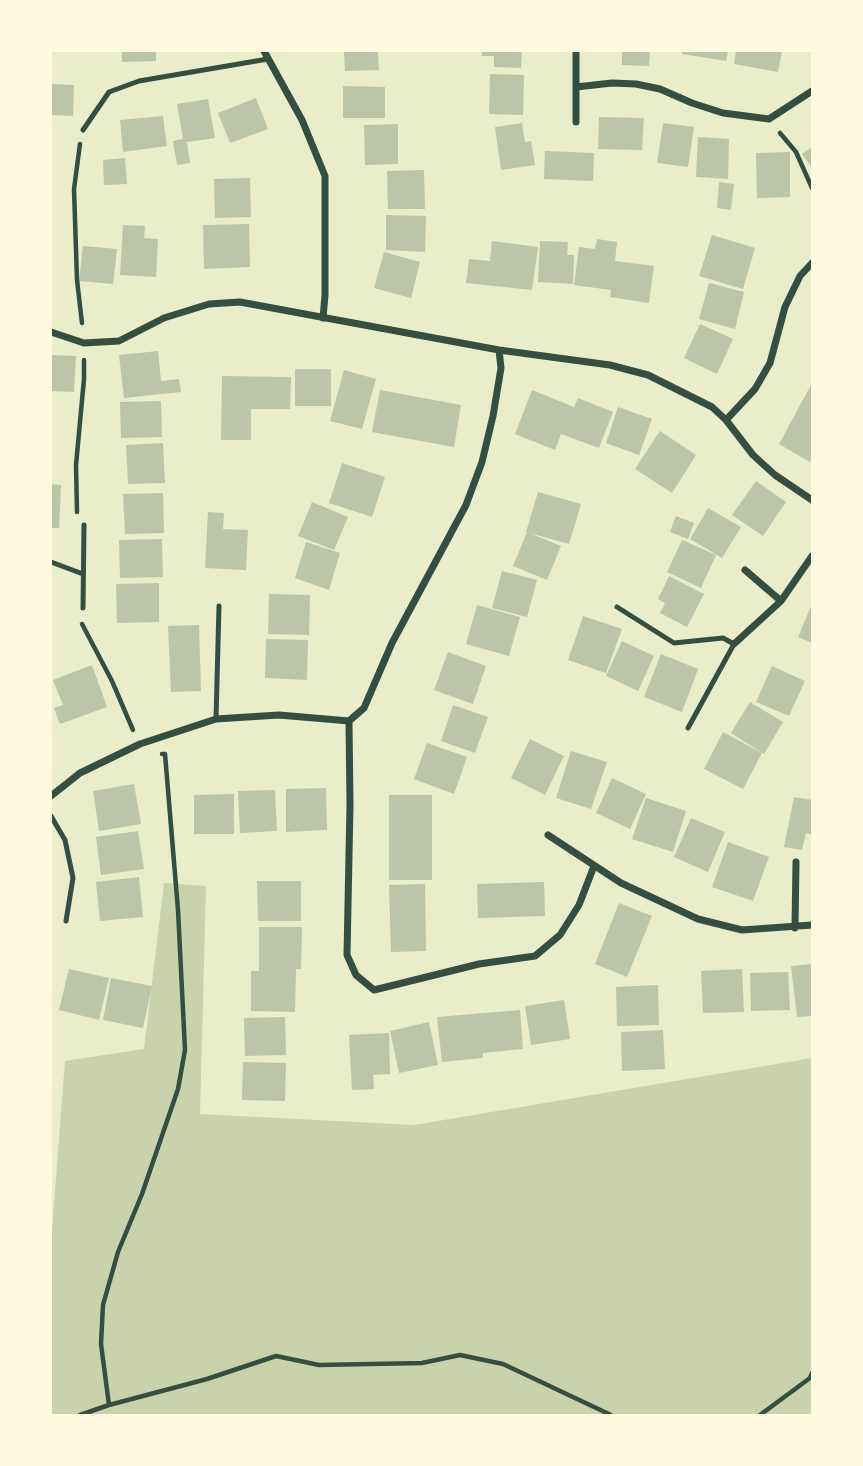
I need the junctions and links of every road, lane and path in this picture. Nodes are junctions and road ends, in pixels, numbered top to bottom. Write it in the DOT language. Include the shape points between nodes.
graph roads {
  1 [pos="576,51"];
  2 [pos="266,55"];
  3 [pos="576,87"];
  4 [pos="812,91"];
  5 [pos="769,119"];
  6 [pos="576,122"];
  7 [pos="83,130"];
  8 [pos="812,188"];
  9 [pos="812,263"];
  10 [pos="323,318"];
  11 [pos="51,332"];
  12 [pos="499,350"];
  13 [pos="726,420"];
  14 [pos="812,500"];
  15 [pos="83,525"];
  16 [pos="812,555"];
  17 [pos="51,562"];
  18 [pos="745,570"];
  19 [pos="83,574"];
  20 [pos="781,601"];
  21 [pos="219,606"];
  22 [pos="617,607"];
  23 [pos="83,608"];
  24 [pos="734,644"];
  25 [pos="216,719"];
  26 [pos="349,721"];
  27 [pos="688,728"];
  28 [pos="51,796"];
  29 [pos="51,816"];
  30 [pos="548,835"];
  31 [pos="796,862"];
  32 [pos="594,866"];
  33 [pos="66,921"];
  34 [pos="812,925"];
  35 [pos="795,928"];
  36 [pos="812,1373"];
  37 [pos="80,1415"];
  38 [pos="611,1415"];
  39 [pos="760,1415"];
  1 -- 3 [label="street"];
  2 -- 7 [label="lane" via="139,81 108,92"];
  2 -- 10 [label="street" via="302,120 325,176"];
  3 -- 5 [label="street" via="636,84 723,113"];
  3 -- 6 [label="street"];
  4 -- 5 [label="street"];
  5 -- 8 [label="path" via="796,152"];
  9 -- 13 [label="street" via="785,306 770,363 755,389"];
  10 -- 11 [label="street" via="240,302 209,304 164,318 119,341 84,343"];
  10 -- 12 [label="street"];
  12 -- 13 [label="street" via="610,365 648,375 712,407"];
  12 -- 26 [label="street" via="493,416 466,505 392,643 364,708"];
  13 -- 14 [label="street" via="753,455"];
  15 -- 19 [label="lane"];
  16 -- 20 [label="street"];
  17 -- 19 [label="lane"];
  18 -- 20 [label="street"];
  19 -- 23 [label="lane"];
  20 -- 24 [label="street"];
  21 -- 25 [label="lane"];
  22 -- 24 [label="lane" via="674,643 723,638"];
  24 -- 27 [label="lane"];
  25 -- 26 [label="street" via="279,715"];
  25 -- 28 [label="street" via="139,744 80,773"];
  26 -- 32 [label="street" via="347,955 356,975 374,989 535,956 560,935 579,905"];
  29 -- 33 [label="lane" via="65,840 73,878"];
  30 -- 32 [label="street"];
  31 -- 35 [label="street"];
  32 -- 35 [label="street" via="698,919 742,930"];
  34 -- 35 [label="street"];
  36 -- 39 [label="path"];
  37 -- 38 [label="path" via="276,1356 319,1365 422,1363 460,1356 503,1364"];
}
